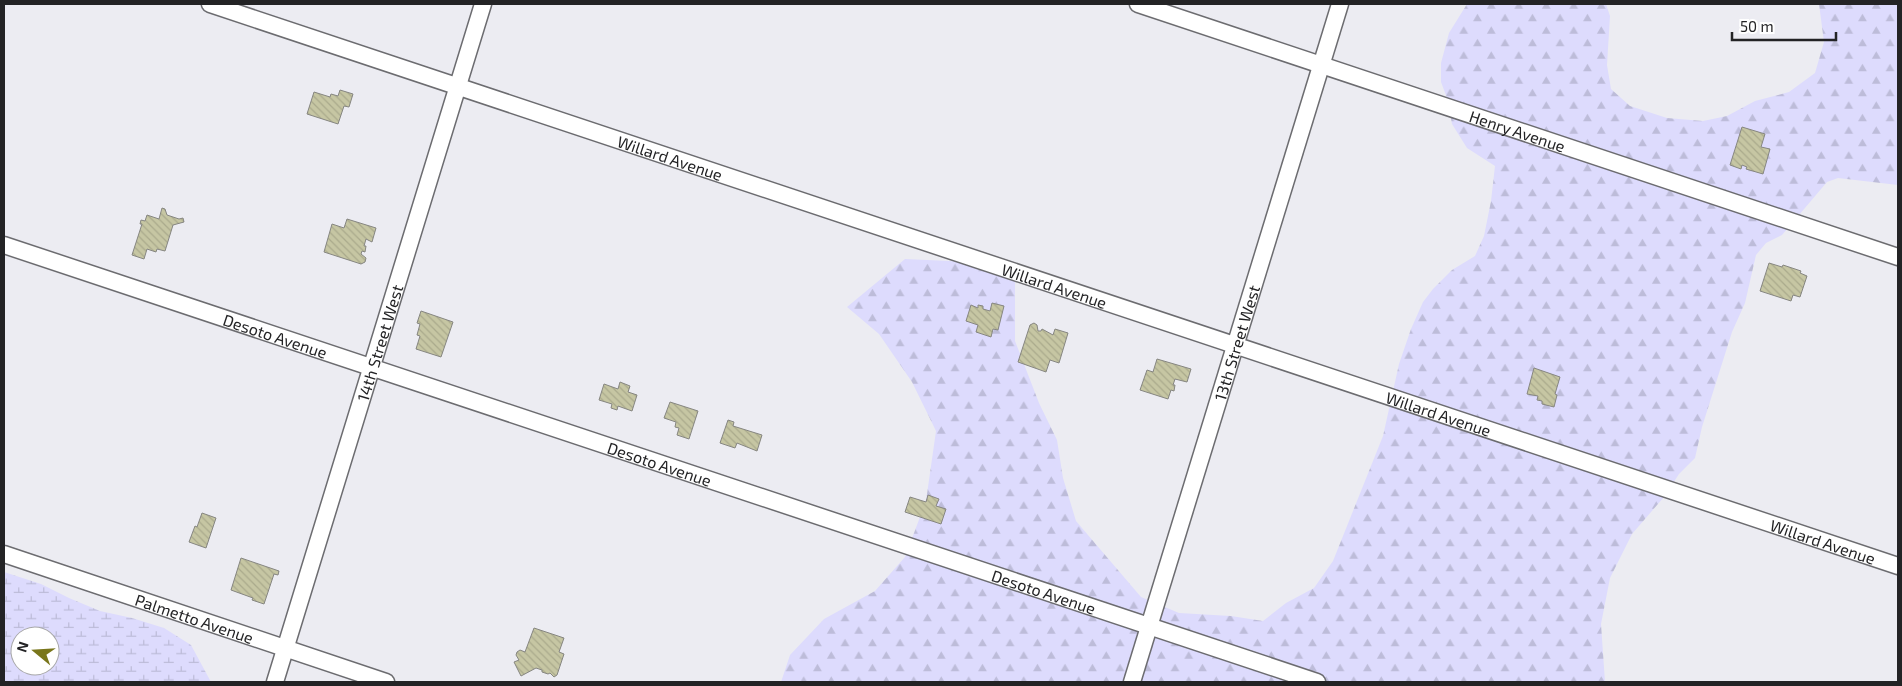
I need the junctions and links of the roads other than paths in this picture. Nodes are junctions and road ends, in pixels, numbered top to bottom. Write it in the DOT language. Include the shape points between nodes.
graph roads {
  1 [pos="210,4"];
  2 [pos="483,4"];
  3 [pos="1138,4"];
  4 [pos="1340,4"];
  5 [pos="1321,65"];
  6 [pos="458,86"];
  7 [pos="4,245"];
  8 [pos="1898,257"];
  9 [pos="1235,346"];
  10 [pos="372,368"];
  11 [pos="4,554"];
  12 [pos="1898,566"];
  13 [pos="1149,626"];
  14 [pos="286,649"];
  15 [pos="275,682"];
  16 [pos="386,682"];
  17 [pos="1132,682"];
  18 [pos="1317,682"];
  1 -- 6 [label="street, Willard Avenue"];
  2 -- 6 [label="street, 14th Street West"];
  3 -- 5 [label="street, Henry Avenue"];
  4 -- 5 [label="street, 13th Street West"];
  5 -- 8 [label="street, Henry Avenue"];
  5 -- 9 [label="street, 13th Street West"];
  6 -- 9 [label="street, Willard Avenue"];
  6 -- 10 [label="street, 14th Street West"];
  7 -- 10 [label="street, Desoto Avenue"];
  9 -- 12 [label="street, Willard Avenue"];
  9 -- 13 [label="street, 13th Street West"];
  10 -- 13 [label="street, Desoto Avenue"];
  10 -- 14 [label="street, 14th Street West"];
  11 -- 14 [label="street, Palmetto Avenue"];
  13 -- 17 [label="street, 13th Street West"];
  13 -- 18 [label="street, Desoto Avenue"];
  14 -- 15 [label="street, 14th Street West"];
  14 -- 16 [label="street, Palmetto Avenue"];
}
